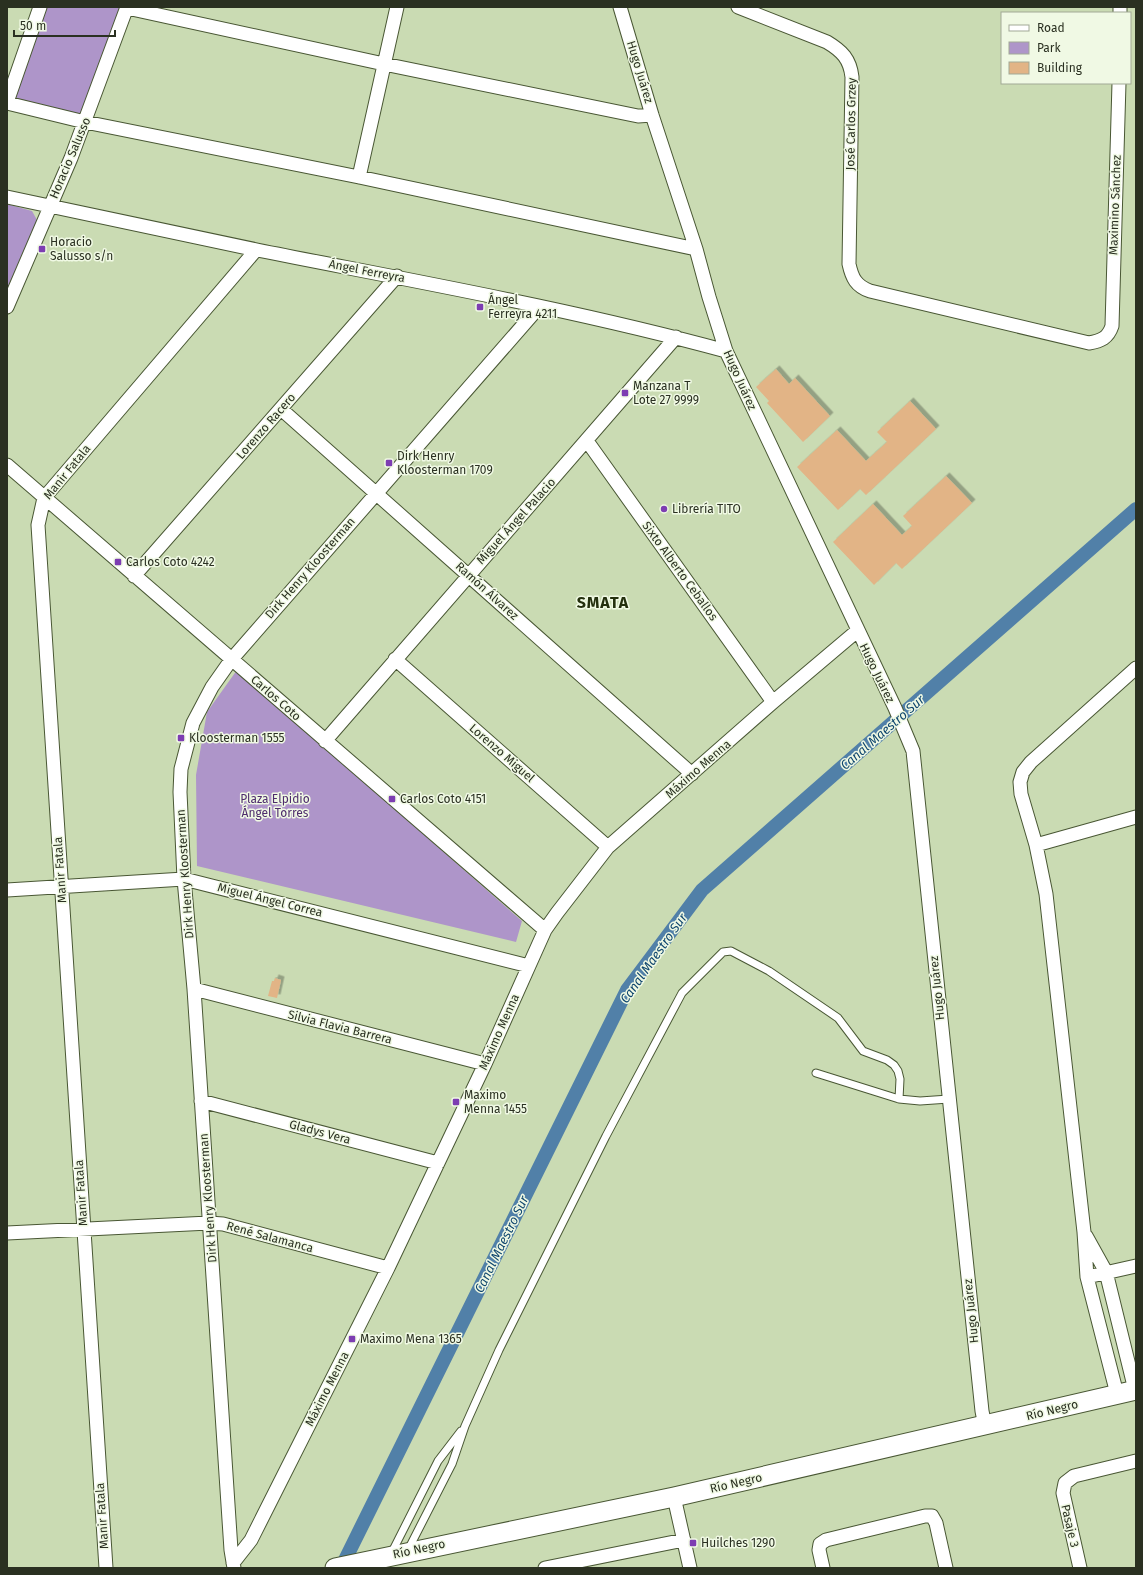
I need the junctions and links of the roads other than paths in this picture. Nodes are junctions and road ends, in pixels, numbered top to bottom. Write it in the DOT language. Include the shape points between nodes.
graph roads {
  1 [pos="40,7"];
  2 [pos="397,7"];
  3 [pos="620,7"];
  4 [pos="738,7"];
  5 [pos="127,8"];
  6 [pos="384,64"];
  7 [pos="1119,84"];
  8 [pos="7,103"];
  9 [pos="652,115"];
  10 [pos="85,122"];
  11 [pos="359,177"];
  12 [pos="7,197"];
  13 [pos="50,206"];
  14 [pos="696,249"];
  15 [pos="256,250"];
  16 [pos="398,276"];
  17 [pos="7,307"];
  18 [pos="539,307"];
  19 [pos="1112,326"];
  20 [pos="676,337"];
  21 [pos="726,351"];
  22 [pos="281,409"];
  23 [pos="587,441"];
  24 [pos="7,465"];
  25 [pos="376,493"];
  26 [pos="44,498"];
  27 [pos="468,575"];
  28 [pos="134,576"];
  29 [pos="857,631"];
  30 [pos="395,659"];
  31 [pos="231,660"];
  32 [pos="1136,668"];
  33 [pos="773,702"];
  34 [pos="325,741"];
  35 [pos="692,774"];
  36 [pos="1136,817"];
  37 [pos="1036,845"];
  38 [pos="608,847"];
  39 [pos="184,878"];
  40 [pos="61,887"];
  41 [pos="7,890"];
  42 [pos="545,930"];
  43 [pos="529,966"];
  44 [pos="194,989"];
  45 [pos="485,1064"];
  46 [pos="816,1073"];
  47 [pos="899,1099"];
  48 [pos="949,1099"];
  49 [pos="202,1101"];
  50 [pos="438,1163"];
  51 [pos="209,1223"];
  52 [pos="84,1229"];
  53 [pos="1084,1232"];
  54 [pos="7,1233"];
  55 [pos="1136,1266"];
  56 [pos="388,1268"];
  57 [pos="1106,1272"];
  58 [pos="1087,1277"];
  59 [pos="1129,1391"];
  60 [pos="465,1426"];
  61 [pos="985,1426"];
  62 [pos="1136,1461"];
  63 [pos="674,1497"];
  64 [pos="684,1540"];
  65 [pos="398,1554"];
  66 [pos="233,1565"];
  67 [pos="561,1566"];
  68 [pos="106,1568"];
  69 [pos="335,1568"];
  70 [pos="545,1568"];
  71 [pos="690,1568"];
  72 [pos="822,1568"];
  73 [pos="946,1568"];
  74 [pos="1080,1568"];
  1 -- 8 [label="street"];
  2 -- 6 [label="street"];
  3 -- 9 [label="street, Hugo Juárez"];
  4 -- 19 [label="street, José Carlos Grzey" via="827,42 846,56 852,77 848,264 851,276 862,288 1089,343 1103,339 1109,334"];
  5 -- 6 [label="street"];
  5 -- 10 [label="street, Horacio Salusso"];
  6 -- 9 [label="street" via="638,116"];
  6 -- 11 [label="street"];
  7 -- 19 [label="street, Maximino Sánchez"];
  8 -- 10 [label="street"];
  9 -- 14 [label="street, Hugo Juárez"];
  10 -- 11 [label="street"];
  10 -- 13 [label="street, Horacio Salusso"];
  11 -- 14 [label="street"];
  12 -- 13 [label="street, Ángel Ferreyra"];
  13 -- 15 [label="street, Ángel Ferreyra"];
  13 -- 17 [label="street, Horacio Salusso"];
  14 -- 21 [label="street, Hugo Juárez"];
  15 -- 16 [label="street, Ángel Ferreyra"];
  15 -- 26 [label="street, Manir Fatala"];
  16 -- 18 [label="street, Ángel Ferreyra"];
  16 -- 22 [label="street, Lorenzo Racero"];
  18 -- 20 [label="street, Ángel Ferreyra"];
  18 -- 25 [label="street, Dirk Henry Kloosterman"];
  20 -- 21 [label="street, Ángel Ferreyra"];
  20 -- 23 [label="street, Miguel Ángel Palacio" via="625,393"];
  21 -- 29 [label="street, Hugo Juárez"];
  22 -- 25 [label="street, Ramón Álvarez"];
  22 -- 28 [label="street, Lorenzo Racero"];
  23 -- 27 [label="street, Miguel Ángel Palacio"];
  23 -- 33 [label="street, Sixto Alberto Ceballos"];
  24 -- 26 [label="street, Carlos Coto"];
  25 -- 27 [label="street, Ramón Álvarez"];
  25 -- 31 [label="street, Dirk Henry Kloosterman"];
  26 -- 28 [label="street, Carlos Coto"];
  26 -- 40 [label="street, Manir Fatala" via="38,525"];
  27 -- 30 [label="street, Miguel Ángel Palacio"];
  27 -- 35 [label="street, Ramón Álvarez"];
  28 -- 31 [label="street, Carlos Coto"];
  29 -- 33 [label="street, Máximo Menna"];
  29 -- 48 [label="street, Hugo Juárez" via="895,708 908,738 913,759"];
  30 -- 34 [label="street, Miguel Ángel Palacio"];
  30 -- 38 [label="street, Lorenzo Miguel"];
  31 -- 34 [label="street, Carlos Coto"];
  31 -- 39 [label="street, Dirk Henry Kloosterman" via="212,687 193,723 181,769"];
  32 -- 37 [label="street" via="1030,762 1023,772 1020,782 1021,794"];
  33 -- 35 [label="street, Máximo Menna"];
  34 -- 42 [label="street, Carlos Coto"];
  35 -- 38 [label="street, Máximo Menna"];
  36 -- 37 [label="street"];
  37 -- 53 [label="street" via="1046,894"];
  38 -- 42 [label="street, Máximo Menna"];
  39 -- 40 [label="street, Miguel Ángel Correa"];
  39 -- 43 [label="street, Miguel Ángel Correa"];
  39 -- 44 [label="street, Dirk Henry Kloosterman"];
  40 -- 41 [label="street, Miguel Ángel Correa"];
  40 -- 52 [label="street, Manir Fatala"];
  42 -- 43 [label="street, Máximo Menna"];
  43 -- 45 [label="street, Máximo Menna"];
  44 -- 45 [label="street, Silvia Flavia Barrera"];
  44 -- 49 [label="street, Dirk Henry Kloosterman"];
  45 -- 50 [label="street, Máximo Menna"];
  46 -- 47 [label="lane"];
  47 -- 48 [label="lane"];
  47 -- 60 [label="lane" via="900,1079 894,1065 863,1051 838,1018 769,971 730,951 723,952 682,993 606,1136 513,1321"];
  48 -- 61 [label="street, Hugo Juárez"];
  49 -- 50 [label="street, Gladys Vera"];
  49 -- 51 [label="street, Dirk Henry Kloosterman"];
  50 -- 56 [label="street, Máximo Menna"];
  51 -- 52 [label="street, René Salamanca"];
  51 -- 56 [label="street, René Salamanca" via="223,1224"];
  51 -- 66 [label="street, Dirk Henry Kloosterman"];
  52 -- 54 [label="street, René Salamanca"];
  52 -- 68 [label="street, Manir Fatala"];
  53 -- 57 [label="street"];
  53 -- 58 [label="street"];
  55 -- 57 [label="street"];
  56 -- 66 [label="street, Máximo Menna" via="250,1540"];
  57 -- 58 [label="street"];
  57 -- 59 [label="street"];
  58 -- 59 [label="street"];
  59 -- 61 [label="street, Río Negro"];
  60 -- 65 [label="lane" via="452,1464"];
  60 -- 65 [label="lane" via="438,1460"];
  61 -- 63 [label="street, Río Negro"];
  62 -- 74 [label="street, Pasaje 3" via="1074,1476 1065,1483 1063,1493"];
  63 -- 64 [label="street"];
  63 -- 65 [label="street, Río Negro"];
  64 -- 67 [label="street"];
  64 -- 71 [label="street"];
  65 -- 69 [label="street, Río Negro"];
  67 -- 70 [label="street"];
  72 -- 73 [label="street" via="819,1550 820,1544 826,1540 925,1516 932,1516 936,1523"];
}
